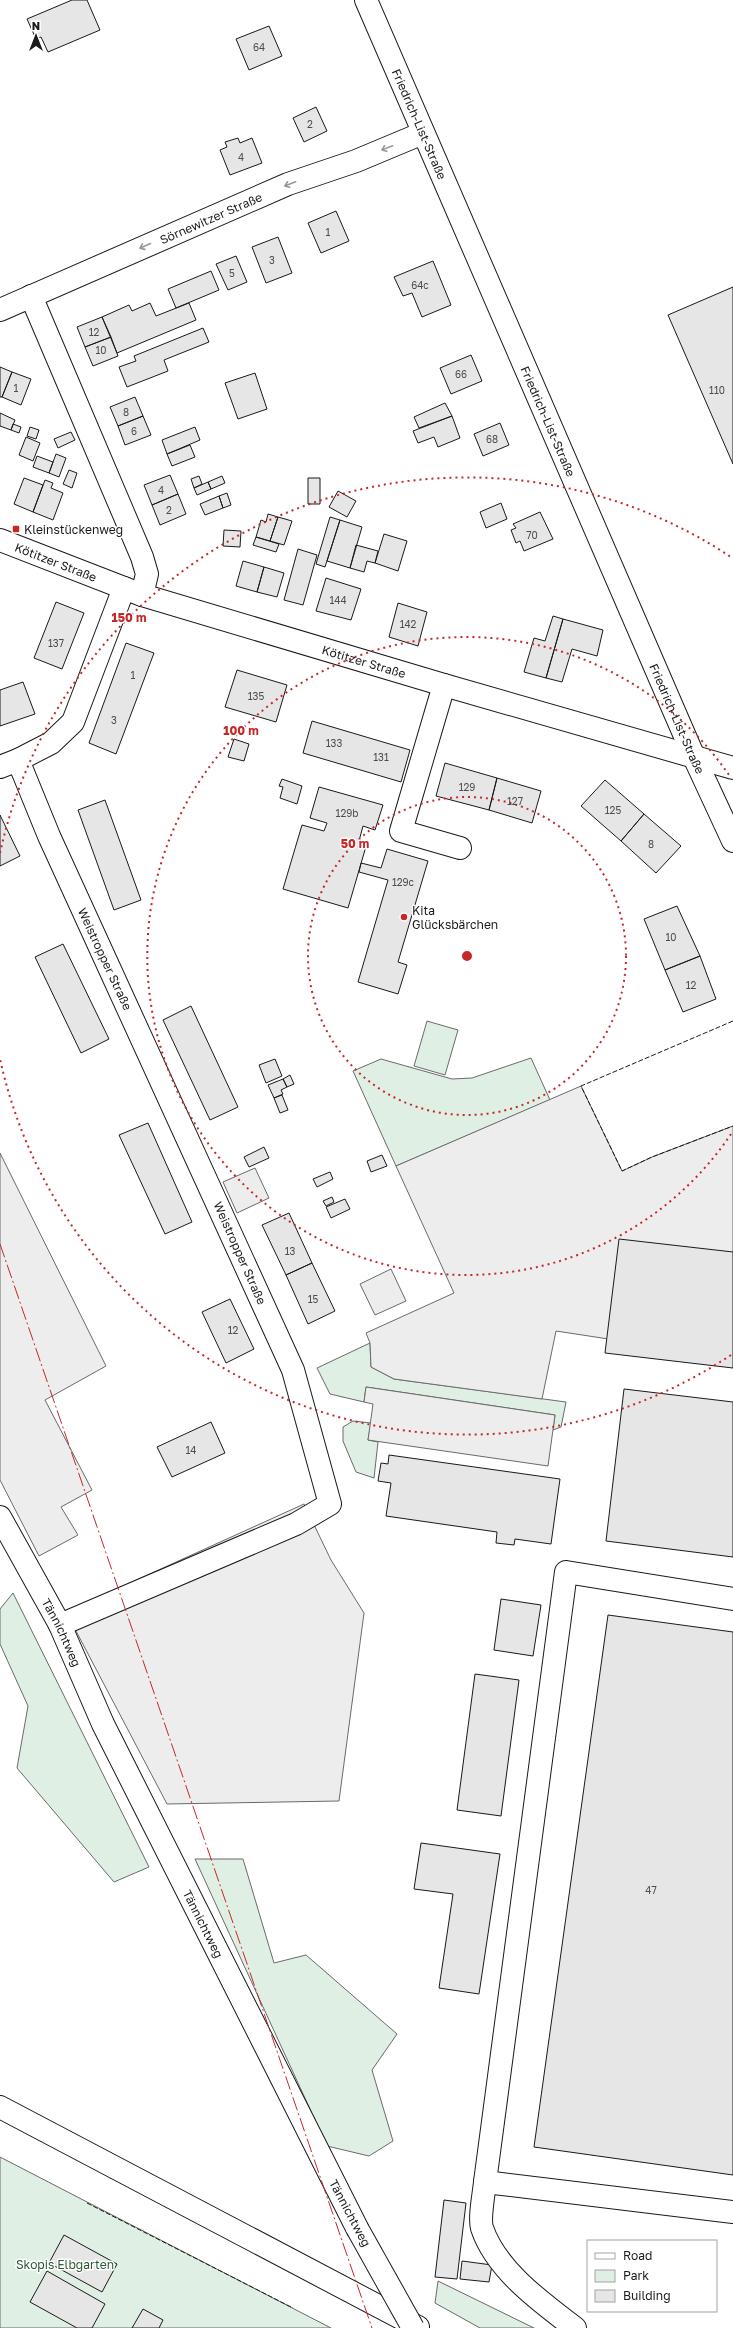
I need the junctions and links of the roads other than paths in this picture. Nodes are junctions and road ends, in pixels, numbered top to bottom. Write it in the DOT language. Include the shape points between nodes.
graph roads {
  1 [pos="366,0"];
  2 [pos="423,133"];
  3 [pos="31,296"];
  4 [pos="0,310"];
  5 [pos="0,540"];
  6 [pos="133,591"];
  7 [pos="444,685"];
  8 [pos="694,757"];
  9 [pos="9,764"];
  10 [pos="733,768"];
  11 [pos="733,841"];
  12 [pos="460,848"];
  13 [pos="0,1517"];
  14 [pos="733,1599"];
  15 [pos="60,1625"];
  16 [pos="0,2107"];
  17 [pos="485,2182"];
  18 [pos="733,2212"];
  19 [pos="412,2328"];
  20 [pos="421,2328"];
  21 [pos="575,2328"];
  1 -- 2 [label="street, Friedrich-List-Straße"];
  2 -- 3 [label="street, Sörnewitzer Straße, one-way" via="288,184"];
  2 -- 8 [label="street, Friedrich-List-Straße"];
  3 -- 4 [label="street, Sörnewitzer Straße"];
  3 -- 6 [label="street" via="142,557 147,574"];
  5 -- 6 [label="street, Kötitzer Straße"];
  6 -- 7 [label="street, Kötitzer Straße"];
  6 -- 9 [label="street, Weistropper Straße" via="73,722 51,743"];
  7 -- 8 [label="street, Kötitzer Straße"];
  7 -- 12 [label="street" via="401,831"];
  8 -- 10 [label="street, Kötitzer Straße"];
  8 -- 11 [label="street, Friedrich-List-Straße"];
  9 -- 15 [label="street, Weistropper Straße" via="49,836 293,1370 330,1504 296,1524"];
  13 -- 15 [label="street, Tännichtweg"];
  14 -- 17 [label="street" via="566,1572"];
  15 -- 19 [label="street, Tännichtweg, bridge" via="103,1724 357,2228"];
  16 -- 20 [label="street"];
  17 -- 18 [label="street"];
  17 -- 21 [label="street" via="482,2227 500,2260 528,2292"];
}
